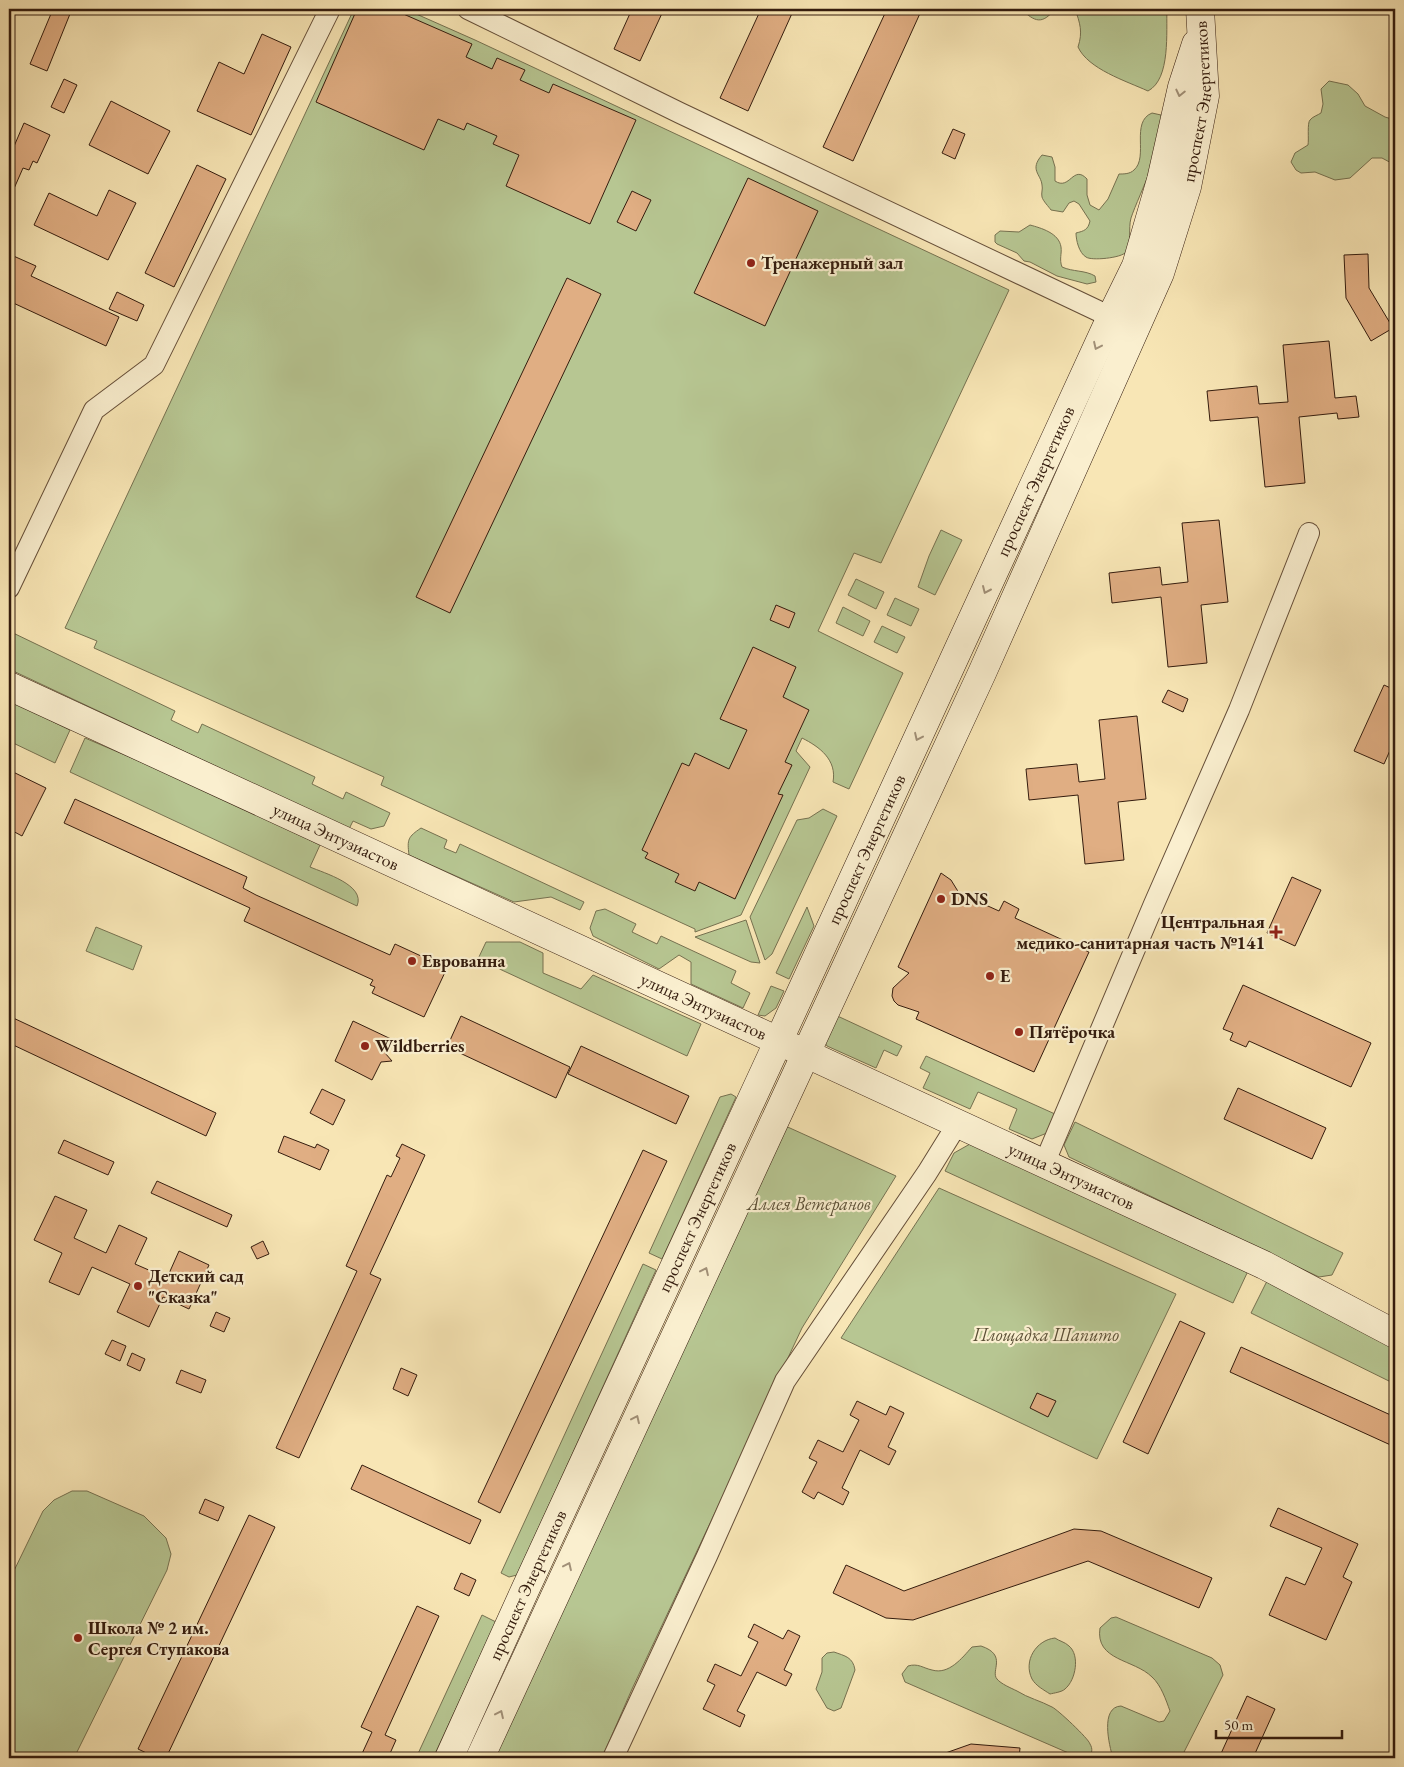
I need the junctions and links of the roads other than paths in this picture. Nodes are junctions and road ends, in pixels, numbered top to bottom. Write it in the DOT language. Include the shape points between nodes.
graph roads {
  1 [pos="330,9"];
  2 [pos="468,9"];
  3 [pos="1200,20"];
  4 [pos="1148,270"];
  5 [pos="1110,317"];
  6 [pos="1041,467"];
  7 [pos="1068,479"];
  8 [pos="1310,533"];
  9 [pos="1003,552"];
  10 [pos="1030,565"];
  11 [pos="9,588"];
  12 [pos="953,663"];
  13 [pos="982,673"];
  14 [pos="9,686"];
  15 [pos="779,1040"];
  16 [pos="806,1053"];
  17 [pos="958,1123"];
  18 [pos="1044,1164"];
  19 [pos="1395,1334"];
  20 [pos="449,1758"];
  21 [pos="480,1758"];
  22 [pos="613,1758"];
  1 -- 11 [label="street" via="154,365 94,410"];
  2 -- 5 [label="street"];
  3 -- 4 [label="main road, проспект Энергетиков" via="1205,96 1187,187"];
  4 -- 5 [label="main road, проспект Энергетиков"];
  4 -- 7 [label="main road, проспект Энергетиков"];
  5 -- 6 [label="main road, проспект Энергетиков, one-way"];
  6 -- 7 [label="main road"];
  6 -- 9 [label="main road, проспект Энергетиков"];
  7 -- 10 [label="main road, проспект Энергетиков"];
  8 -- 18 [label="street" via="1239,710"];
  9 -- 10 [label="main road"];
  9 -- 12 [label="main road, проспект Энергетиков, one-way"];
  10 -- 13 [label="main road, проспект Энергетиков"];
  12 -- 13 [label="main road"];
  12 -- 15 [label="main road, проспект Энергетиков, one-way"];
  13 -- 16 [label="main road, проспект Энергетиков"];
  14 -- 15 [label="main road, улица Энтузиастов"];
  15 -- 16 [label="main road, улица Энтузиастов"];
  15 -- 20 [label="main road, проспект Энергетиков"];
  16 -- 17 [label="main road, улица Энтузиастов"];
  21 -- 16 [label="main road, проспект Энергетиков, one-way"];
  17 -- 18 [label="main road, улица Энтузиастов"];
  17 -- 22 [label="street" via="785,1381"];
  18 -- 19 [label="main road, улица Энтузиастов" via="1264,1265"];
}
